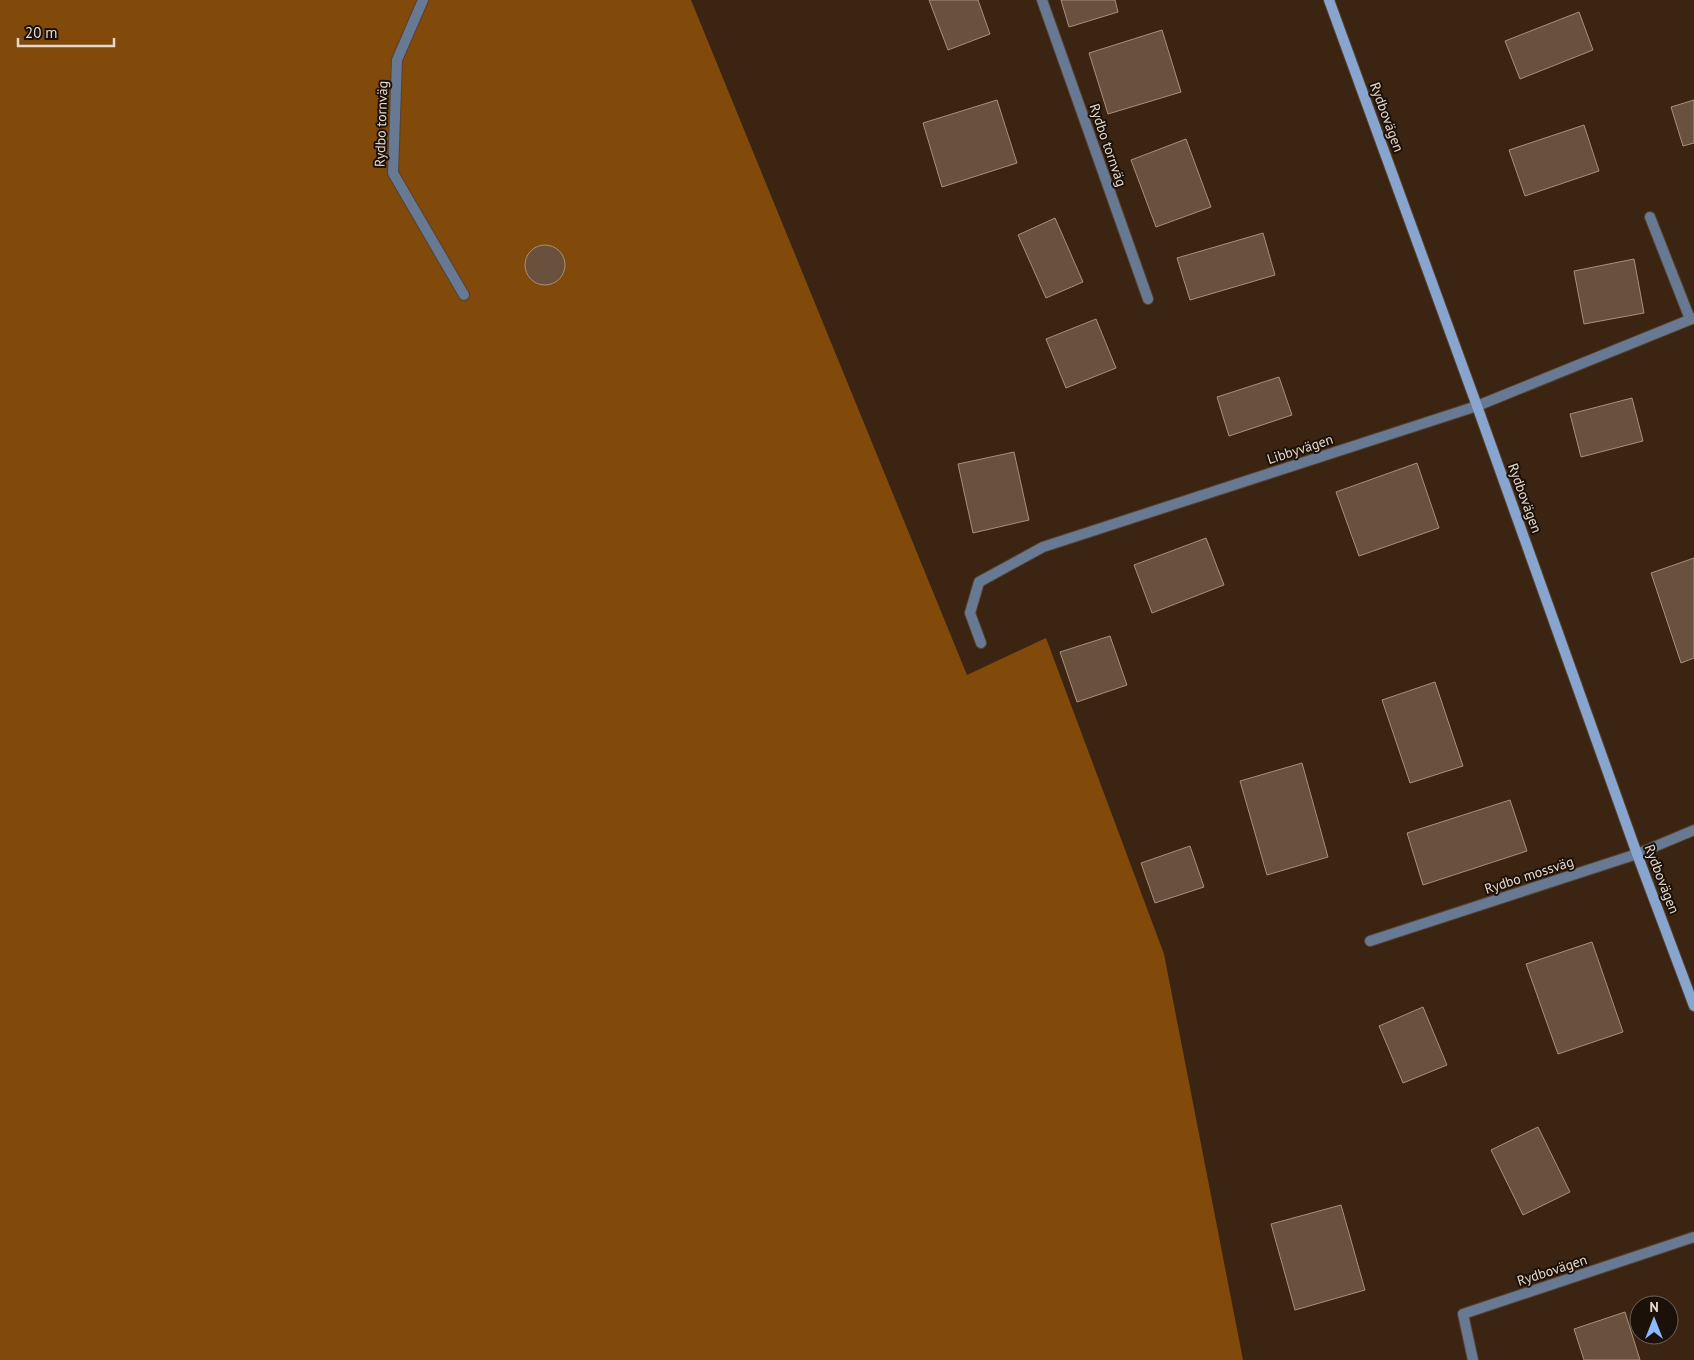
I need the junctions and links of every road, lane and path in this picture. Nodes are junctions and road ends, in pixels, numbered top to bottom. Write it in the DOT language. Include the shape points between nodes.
graph roads {
  1 [pos="423,0"];
  2 [pos="1042,0"];
  3 [pos="1329,0"];
  4 [pos="1650,217"];
  5 [pos="464,294"];
  6 [pos="1148,299"];
  7 [pos="1692,318"];
  8 [pos="1477,406"];
  9 [pos="981,643"];
  10 [pos="1694,830"];
  11 [pos="1637,854"];
  12 [pos="1370,941"];
  13 [pos="1694,1006"];
  14 [pos="1694,1238"];
  15 [pos="1473,1360"];
  1 -- 5 [label="street, Rydbo tornväg" via="397,60 393,173"];
  2 -- 6 [label="street, Rydbo tornväg"];
  3 -- 8 [label="street, Rydbovägen"];
  4 -- 7 [label="street, Libbyvägen"];
  7 -- 8 [label="street, Libbyvägen"];
  8 -- 9 [label="street, Libbyvägen" via="1043,547 979,582 970,613"];
  8 -- 11 [label="street, Rydbovägen"];
  10 -- 11 [label="street, Rydbo mossväg"];
  11 -- 12 [label="street, Rydbo mossväg"];
  11 -- 13 [label="street, Rydbovägen"];
  14 -- 15 [label="street, Rydbovägen" via="1463,1314"];
}
